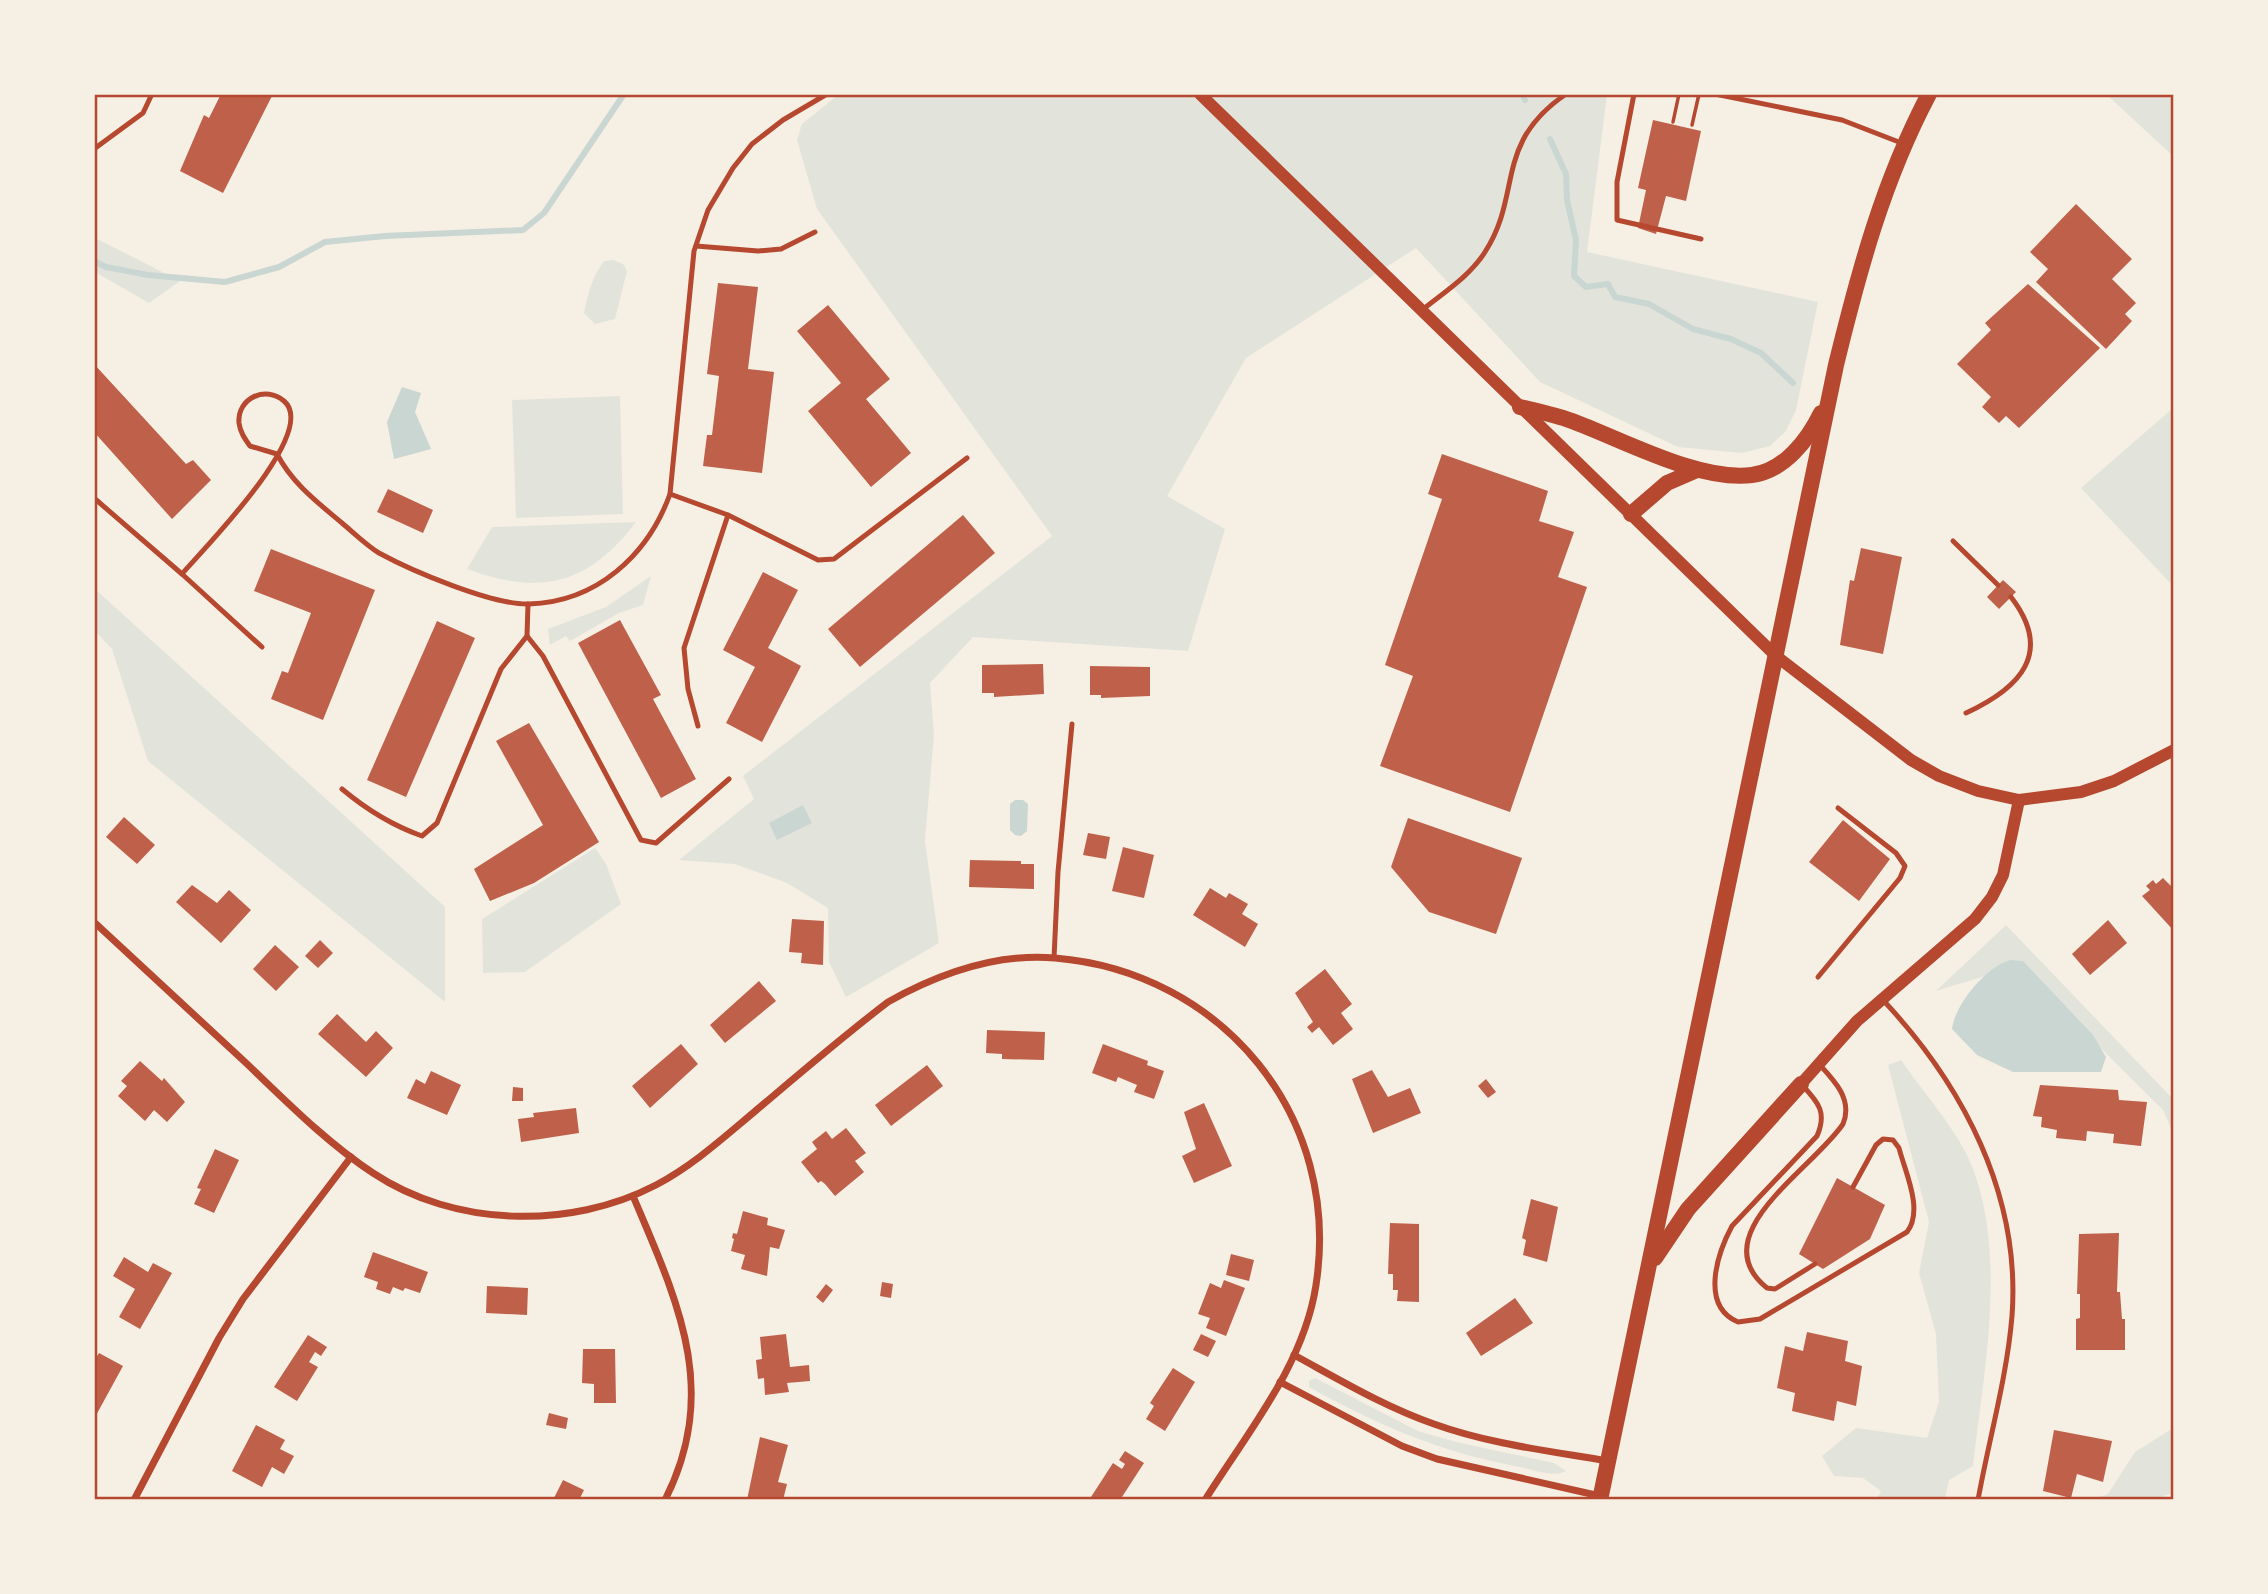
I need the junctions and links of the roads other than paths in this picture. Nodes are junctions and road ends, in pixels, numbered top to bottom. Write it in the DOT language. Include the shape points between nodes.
graph roads {
  1 [pos="152,94"];
  2 [pos="827,94"];
  3 [pos="1200,94"];
  4 [pos="1566,94"];
  5 [pos="1634,94"];
  6 [pos="1715,94"];
  7 [pos="1929,94"];
  8 [pos="1904,144"];
  9 [pos="94,149"];
  10 [pos="815,232"];
  11 [pos="1701,240"];
  12 [pos="696,246"];
  13 [pos="1422,310"];
  14 [pos="1830,391"];
  15 [pos="1520,407"];
  16 [pos="277,454"];
  17 [pos="967,458"];
  18 [pos="1697,470"];
  19 [pos="670,494"];
  20 [pos="94,498"];
  21 [pos="1631,514"];
  22 [pos="728,515"];
  23 [pos="1953,541"];
  24 [pos="181,574"];
  25 [pos="1998,585"];
  26 [pos="2011,597"];
  27 [pos="528,604"];
  28 [pos="527,636"];
  29 [pos="262,647"];
  30 [pos="1776,656"];
  31 [pos="1966,713"];
  32 [pos="1072,724"];
  33 [pos="698,726"];
  34 [pos="2174,750"];
  35 [pos="729,779"];
  36 [pos="342,789"];
  37 [pos="2019,800"];
  38 [pos="1838,808"];
  39 [pos="94,922"];
  40 [pos="1054,958"];
  41 [pos="1818,977"];
  42 [pos="1882,999"];
  43 [pos="1817,1063"];
  44 [pos="1801,1084"];
  45 [pos="351,1157"];
  46 [pos="1853,1187"];
  47 [pos="633,1196"];
  48 [pos="1815,1264"];
  49 [pos="1650,1266"];
  50 [pos="1294,1355"];
  51 [pos="1280,1382"];
  52 [pos="1608,1461"];
  53 [pos="1601,1498"];
  54 [pos="134,1500"];
  55 [pos="665,1500"];
  56 [pos="1205,1500"];
  57 [pos="1978,1500"];
  1 -- 9 [label="lane" via="143,113"];
  2 -- 12 [label="lane" via="752,144 708,210"];
  3 -- 13 [label="street"];
  4 -- 13 [label="lane" via="1532,125 1519,146 1485,253"];
  5 -- 11 [label="lane" via="1617,182 1616,220"];
  6 -- 8 [label="lane" via="1842,120"];
  7 -- 8 [label="main road"];
  8 -- 14 [label="main road" via="1861,260"];
  10 -- 12 [label="lane" via="781,249"];
  12 -- 19 [label="lane"];
  13 -- 15 [label="street"];
  14 -- 18 [label="main road" via="1814,426 1789,458 1752,475"];
  14 -- 30 [label="main road"];
  15 -- 18 [label="main road" via="1571,420"];
  15 -- 21 [label="street"];
  16 -- 16 [label="lane" via="250,446 242,433 242,408 254,396 272,394 292,412 291,431"];
  16 -- 24 [label="lane" via="265,478"];
  16 -- 27 [label="lane" via="295,481 377,552 468,590"];
  17 -- 22 [label="lane" via="834,559 818,560"];
  18 -- 21 [label="main road" via="1667,482"];
  19 -- 22 [label="lane"];
  19 -- 27 [label="lane" via="660,524 635,556 602,582 574,596"];
  20 -- 24 [label="lane"];
  21 -- 30 [label="street"];
  22 -- 33 [label="lane" via="684,648"];
  23 -- 25 [label="lane"];
  24 -- 29 [label="lane"];
  26 -- 31 [label="lane" via="2031,632 2031,650 2011,687"];
  27 -- 28 [label="lane"];
  28 -- 35 [label="lane" via="543,656 641,840 656,843"];
  28 -- 36 [label="lane" via="501,668 437,823 422,836 368,811"];
  30 -- 37 [label="street" via="1911,760 1978,791"];
  30 -- 49 [label="main road"];
  32 -- 40 [label="lane"];
  34 -- 37 [label="street" via="2081,792"];
  37 -- 42 [label="street" via="2003,876 1992,897 1975,919"];
  38 -- 41 [label="lane" via="1896,853 1904,871"];
  39 -- 45 [label="street"];
  40 -- 47 [label="street" via="981,964 907,991 857,1026 683,1169"];
  40 -- 50 [label="street" via="1104,965 1164,987 1224,1028 1277,1086 1304,1147 1320,1218 1311,1314"];
  42 -- 43 [label="street"];
  42 -- 57 [label="lane" via="1932,1058 1960,1100 1981,1142 2002,1208 2011,1263 2012,1316"];
  43 -- 44 [label="street"];
  43 -- 48 [label="lane" via="1837,1083 1847,1114 1836,1134 1756,1219 1744,1251 1747,1263 1767,1288 1775,1289"];
  44 -- 46 [label="lane" via="1823,1111 1824,1121 1817,1136 1732,1226 1724,1242 1714,1292 1722,1310 1738,1322 1760,1319 1907,1232 1914,1223 1915,1210 1893,1140 1883,1139 1876,1145"];
  44 -- 49 [label="main road" via="1688,1209"];
  45 -- 47 [label="street" via="433,1202 503,1216 572,1213"];
  45 -- 54 [label="street" via="243,1299"];
  47 -- 55 [label="street" via="673,1296 691,1360 690,1426"];
  49 -- 52 [label="main road"];
  50 -- 51 [label="street"];
  50 -- 52 [label="street" via="1435,1425"];
  51 -- 53 [label="street" via="1402,1446 1437,1459"];
  51 -- 56 [label="street"];
  52 -- 53 [label="main road"];
}
